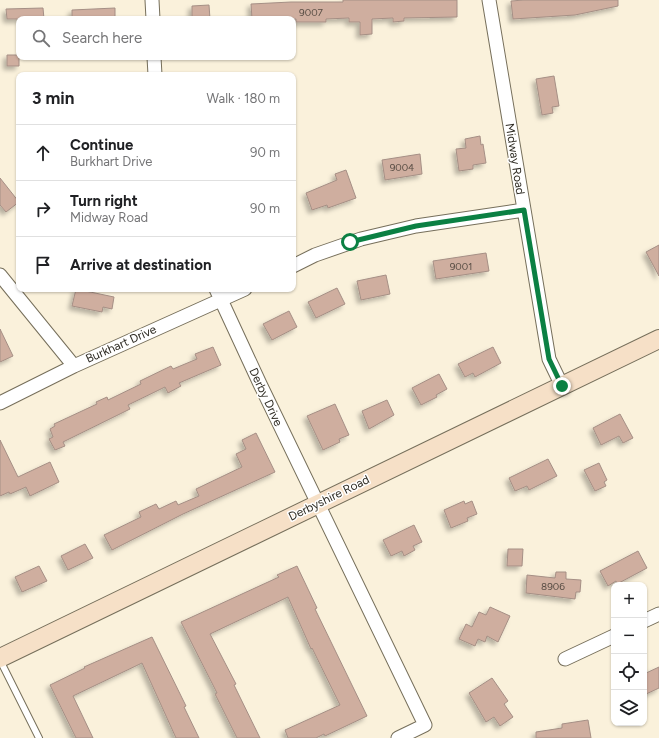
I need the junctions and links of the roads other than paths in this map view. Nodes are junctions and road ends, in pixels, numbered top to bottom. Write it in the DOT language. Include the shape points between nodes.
graph roads {
  1 [pos="152,0"];
  2 [pos="489,0"];
  3 [pos="153,16"];
  4 [pos="154,60"];
  5 [pos="155,72"];
  6 [pos="524,210"];
  7 [pos="296,264"];
  8 [pos="0,275"];
  9 [pos="229,292"];
  10 [pos="219,294"];
  11 [pos="659,339"];
  12 [pos="74,366"];
  13 [pos="562,386"];
  14 [pos="0,403"];
  15 [pos="318,504"];
  16 [pos="659,614"];
  17 [pos="647,620"];
  18 [pos="611,637"];
  19 [pos="0,659"];
  20 [pos="565,660"];
  21 [pos="39,738"];
  22 [pos="398,738"];
  1 -- 3 [label="street"];
  2 -- 6 [label="street, Midway Road"];
  4 -- 5 [label="street"];
  6 -- 7 [label="street" via="416,226 362,239 315,255"];
  6 -- 13 [label="street, Midway Road" via="549,359"];
  8 -- 12 [label="street"];
  9 -- 10 [label="street, Burkhart Drive"];
  10 -- 12 [label="street, Burkhart Drive"];
  10 -- 15 [label="street, Derby Drive"];
  11 -- 13 [label="street, Derbyshire Road"];
  12 -- 14 [label="street, Burkhart Drive"];
  13 -- 15 [label="street, Derbyshire Road"];
  15 -- 19 [label="street, Derbyshire Road"];
  15 -- 22 [label="street, Derby Drive" via="424,725"];
  16 -- 17 [label="street"];
  18 -- 20 [label="street"];
  19 -- 21 [label="lane"];
}
